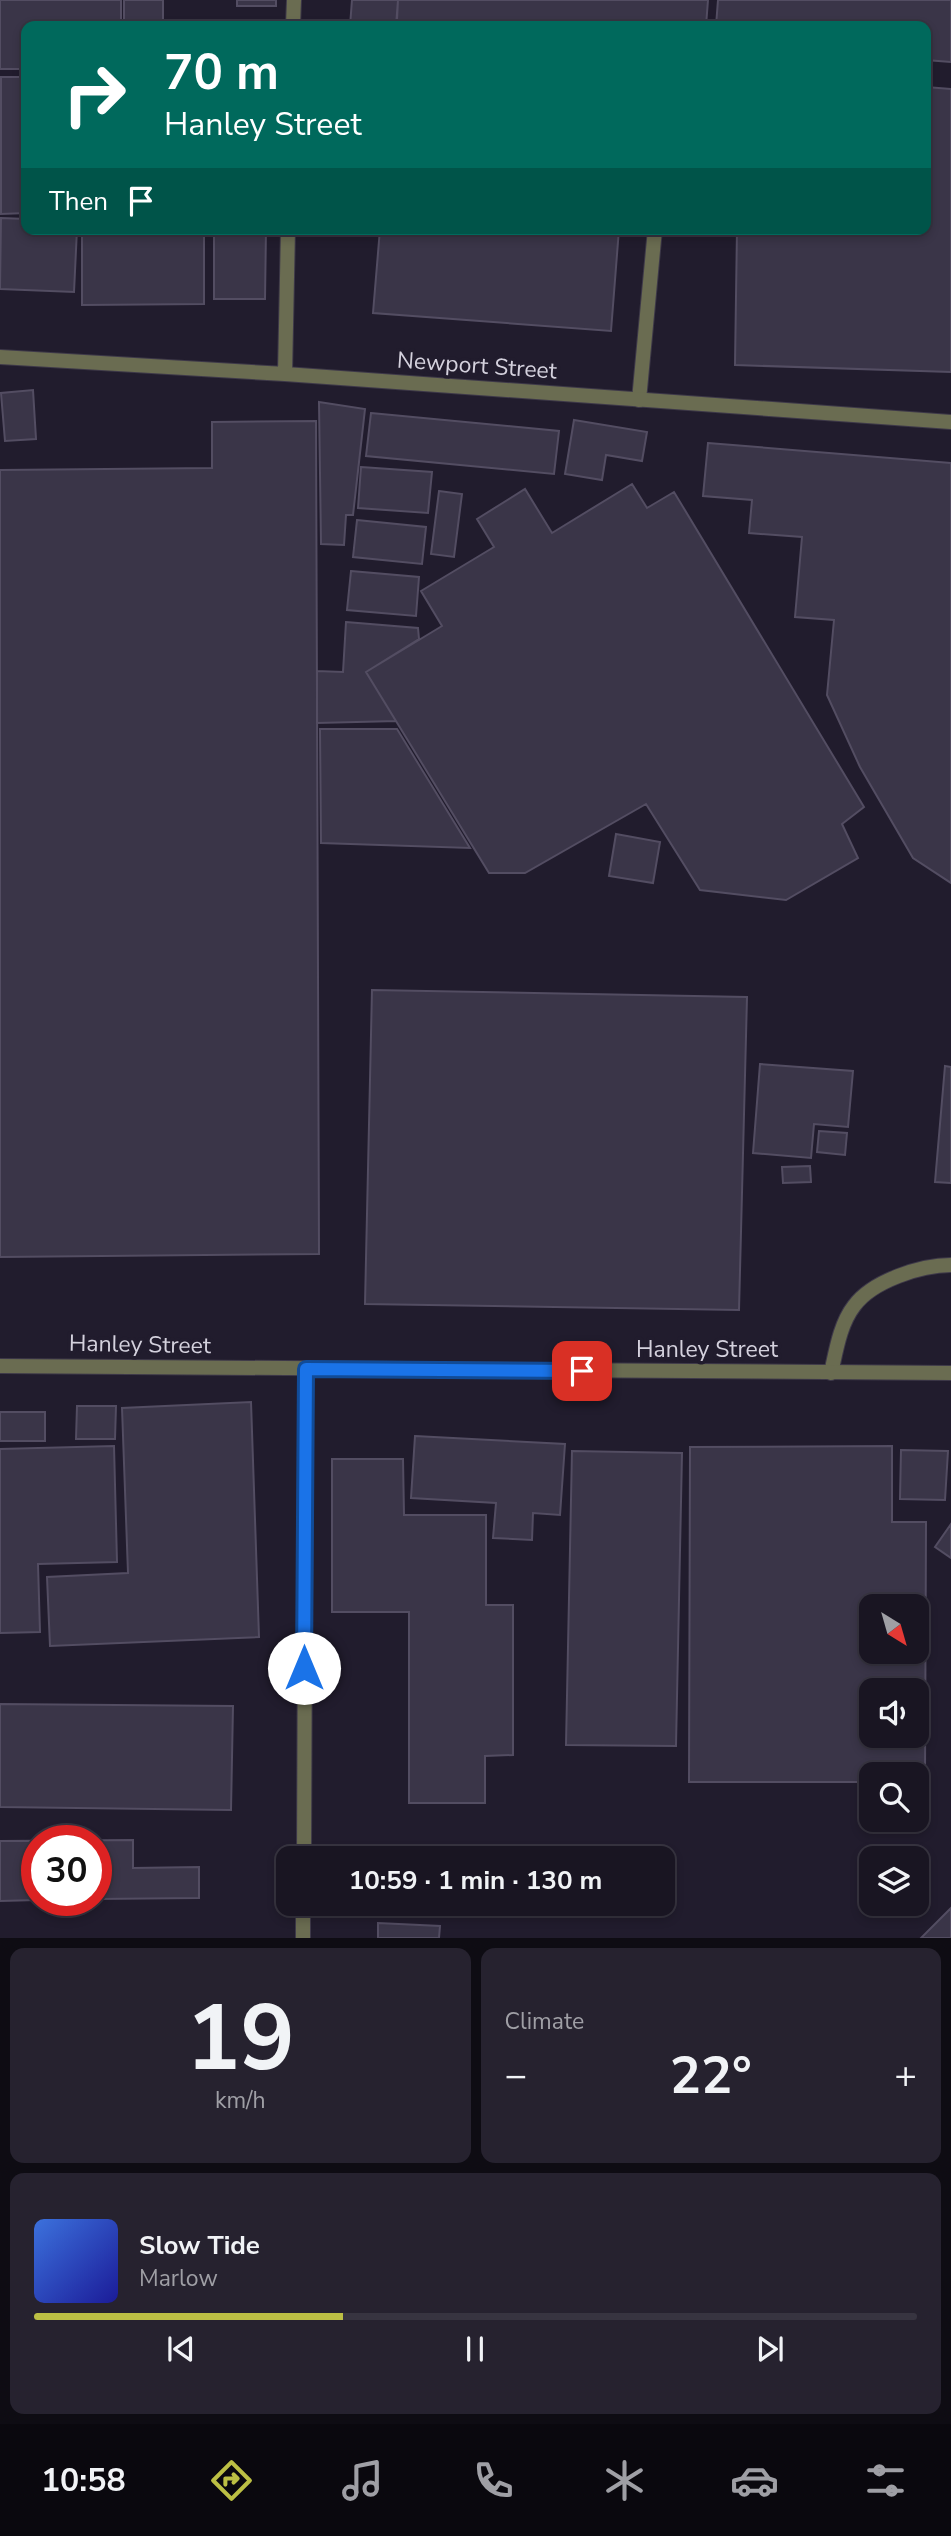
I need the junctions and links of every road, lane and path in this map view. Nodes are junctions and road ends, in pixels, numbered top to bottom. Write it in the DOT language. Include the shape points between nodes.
graph roads {
  1 [pos="294,0"];
  2 [pos="293,21"];
  3 [pos="288,235"];
  4 [pos="654,235"];
  5 [pos="0,356"];
  6 [pos="285,374"];
  7 [pos="639,400"];
  8 [pos="951,422"];
  9 [pos="951,1265"];
  10 [pos="0,1366"];
  11 [pos="306,1369"];
  12 [pos="831,1373"];
  13 [pos="951,1373"];
  14 [pos="304,1846"];
  15 [pos="303,1916"];
  16 [pos="303,1937"];
  1 -- 2 [label="street"];
  3 -- 6 [label="street"];
  4 -- 7 [label="street"];
  5 -- 6 [label="street, Newport Street"];
  6 -- 7 [label="street, Newport Street"];
  7 -- 8 [label="street, Newport Street"];
  9 -- 12 [label="street" via="890,1277 854,1305"];
  10 -- 11 [label="street, Hanley Street"];
  11 -- 12 [label="street, Hanley Street"];
  11 -- 14 [label="street"];
  12 -- 13 [label="street, Hanley Street"];
  15 -- 16 [label="street"];
}
